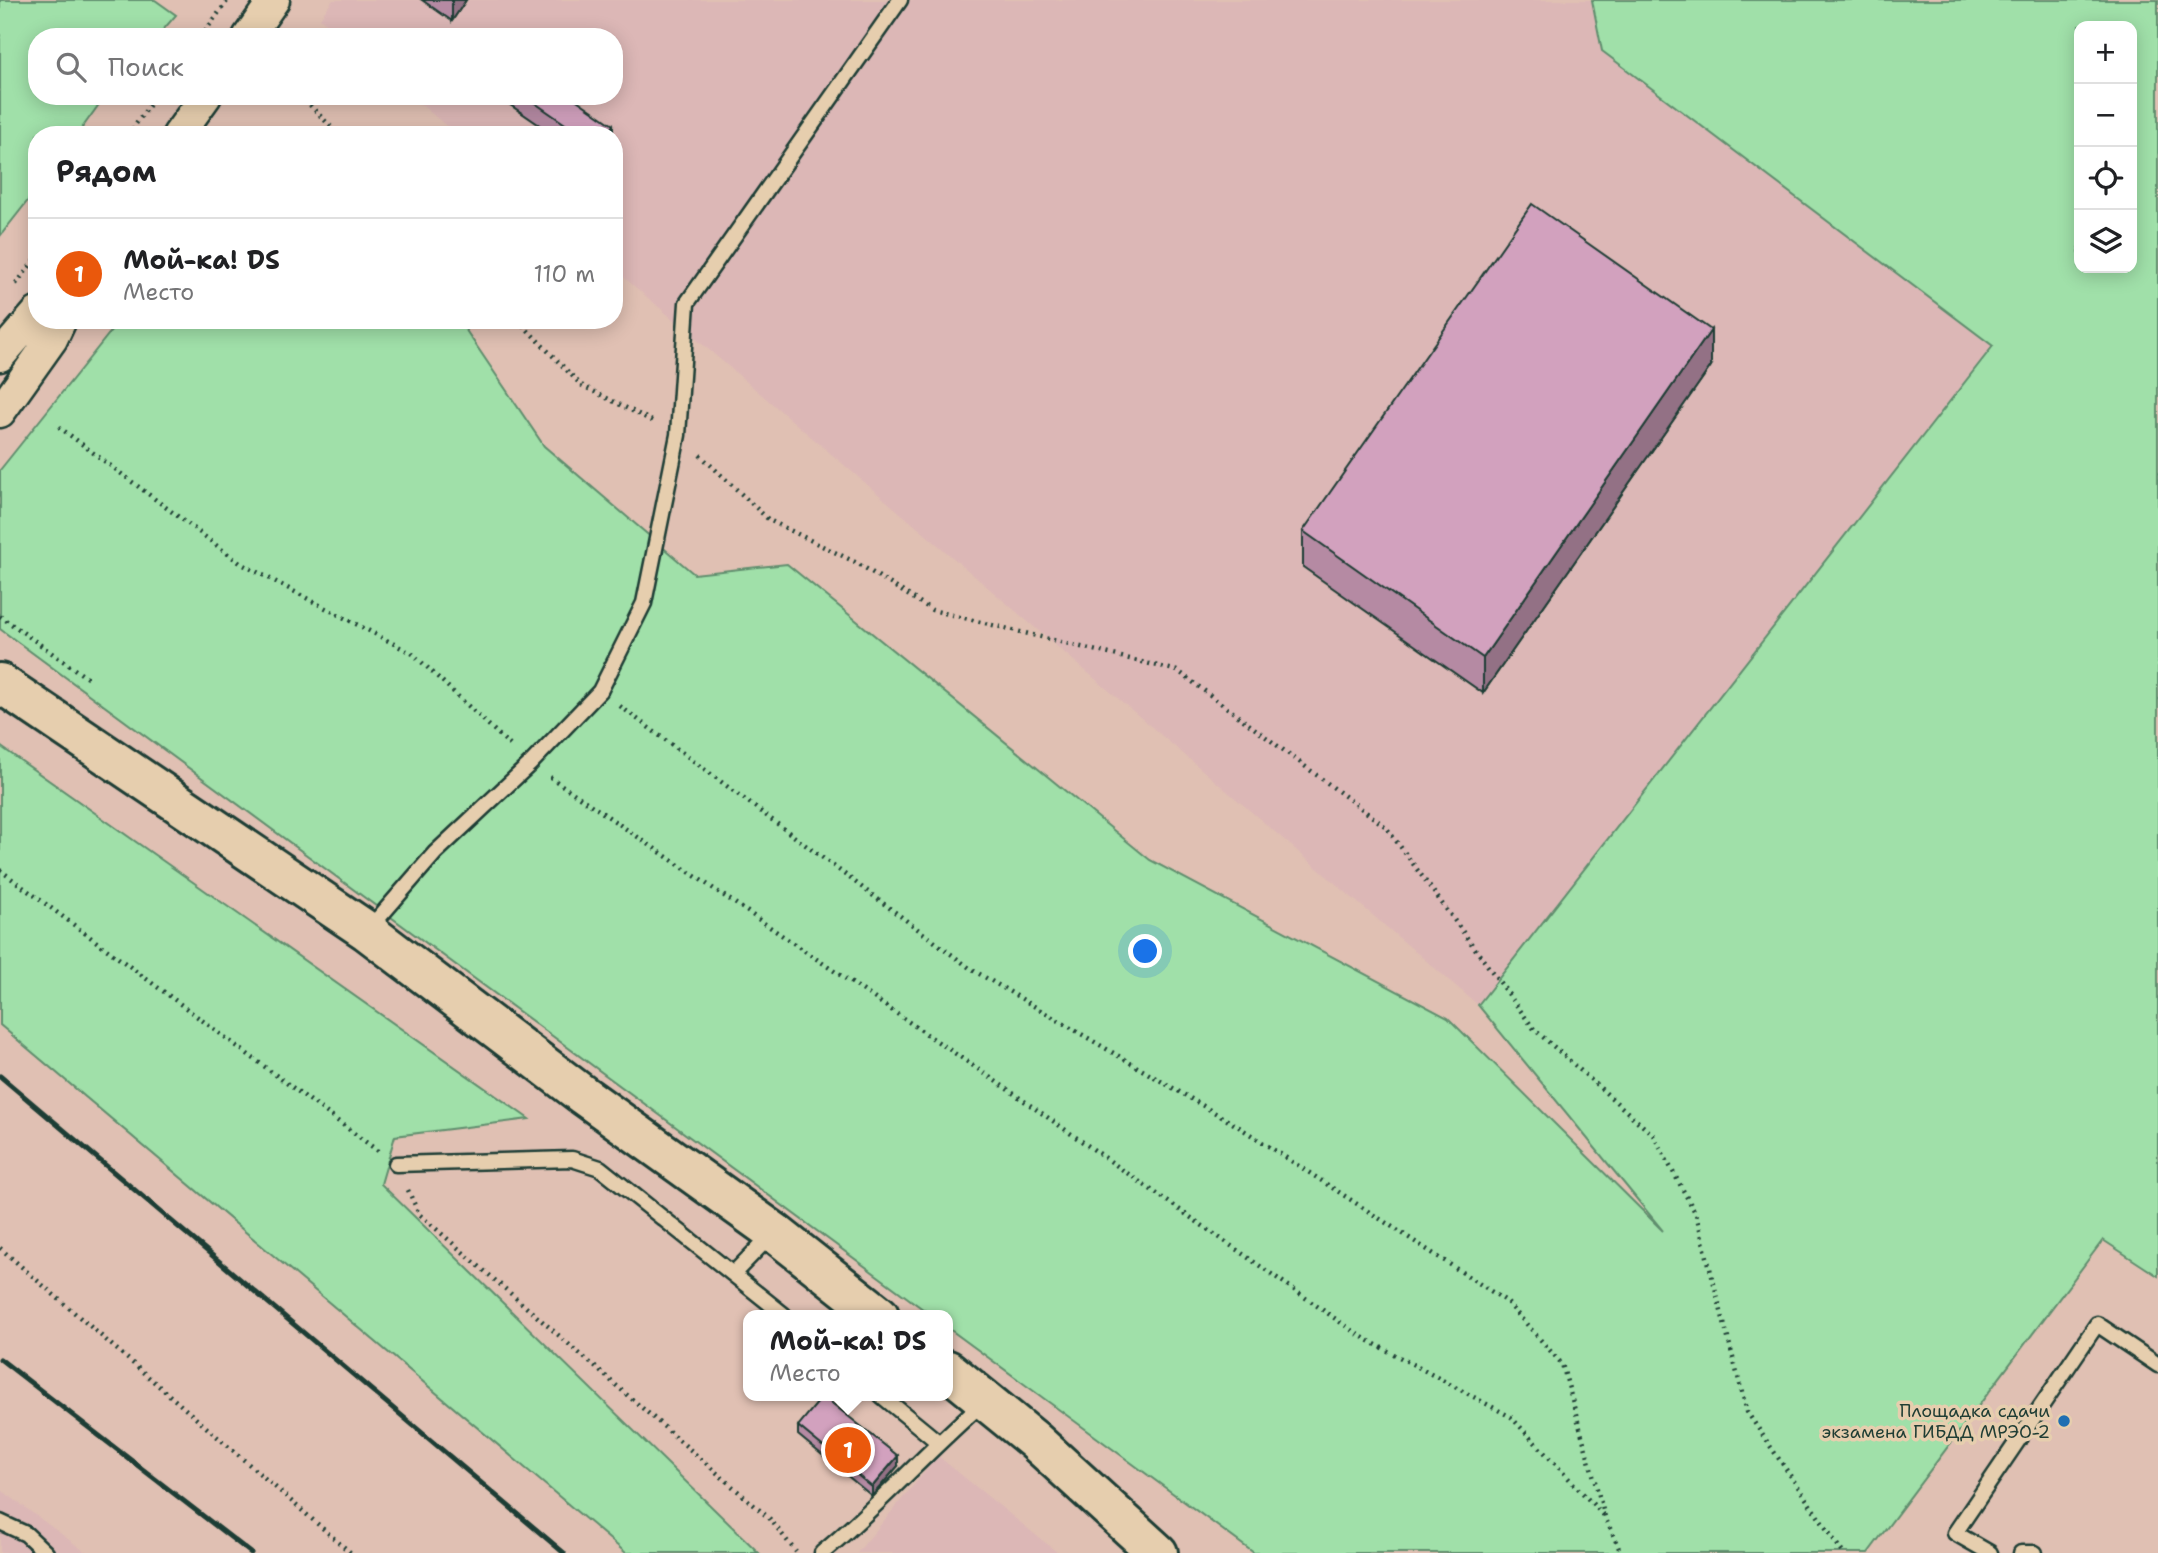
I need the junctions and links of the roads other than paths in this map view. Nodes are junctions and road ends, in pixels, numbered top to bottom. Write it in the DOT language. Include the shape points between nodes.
graph roads {
  1 [pos="274,0"];
  2 [pos="900,0"];
  3 [pos="254,28"];
  4 [pos="200,105"];
  5 [pos="184,126"];
  6 [pos="28,323"];
  7 [pos="57,329"];
  8 [pos="0,356"];
  9 [pos="0,412"];
  10 [pos="0,683"];
  11 [pos="367,932"];
  12 [pos="396,1164"];
  13 [pos="774,1232"];
  14 [pos="733,1274"];
  15 [pos="777,1310"];
  16 [pos="873,1310"];
  17 [pos="2158,1365"];
  18 [pos="953,1374"];
  19 [pos="987,1400"];
  20 [pos="887,1401"];
  21 [pos="938,1442"];
  22 [pos="0,1522"];
  23 [pos="46,1553"];
  24 [pos="822,1553"];
  25 [pos="1158,1553"];
  26 [pos="1990,1553"];
  27 [pos="2021,1553"];
  28 [pos="2035,1553"];
  1 -- 3 [label="street"];
  2 -- 11 [label="lane" via="687,303 678,435 644,603 600,691 435,853"];
  4 -- 5 [label="street"];
  6 -- 8 [label="street"];
  7 -- 9 [label="street"];
  10 -- 11 [label="street"];
  11 -- 13 [label="street"];
  12 -- 14 [label="lane" via="572,1159 600,1167"];
  13 -- 14 [label="lane"];
  13 -- 16 [label="street"];
  14 -- 15 [label="lane"];
  17 -- 26 [label="lane" via="2097,1324 1955,1533"];
  18 -- 19 [label="street"];
  19 -- 21 [label="lane"];
  19 -- 25 [label="street"];
  20 -- 21 [label="lane"];
  21 -- 24 [label="lane"];
  22 -- 23 [label="lane" via="26,1534"];
  27 -- 28 [label="lane"];
}
